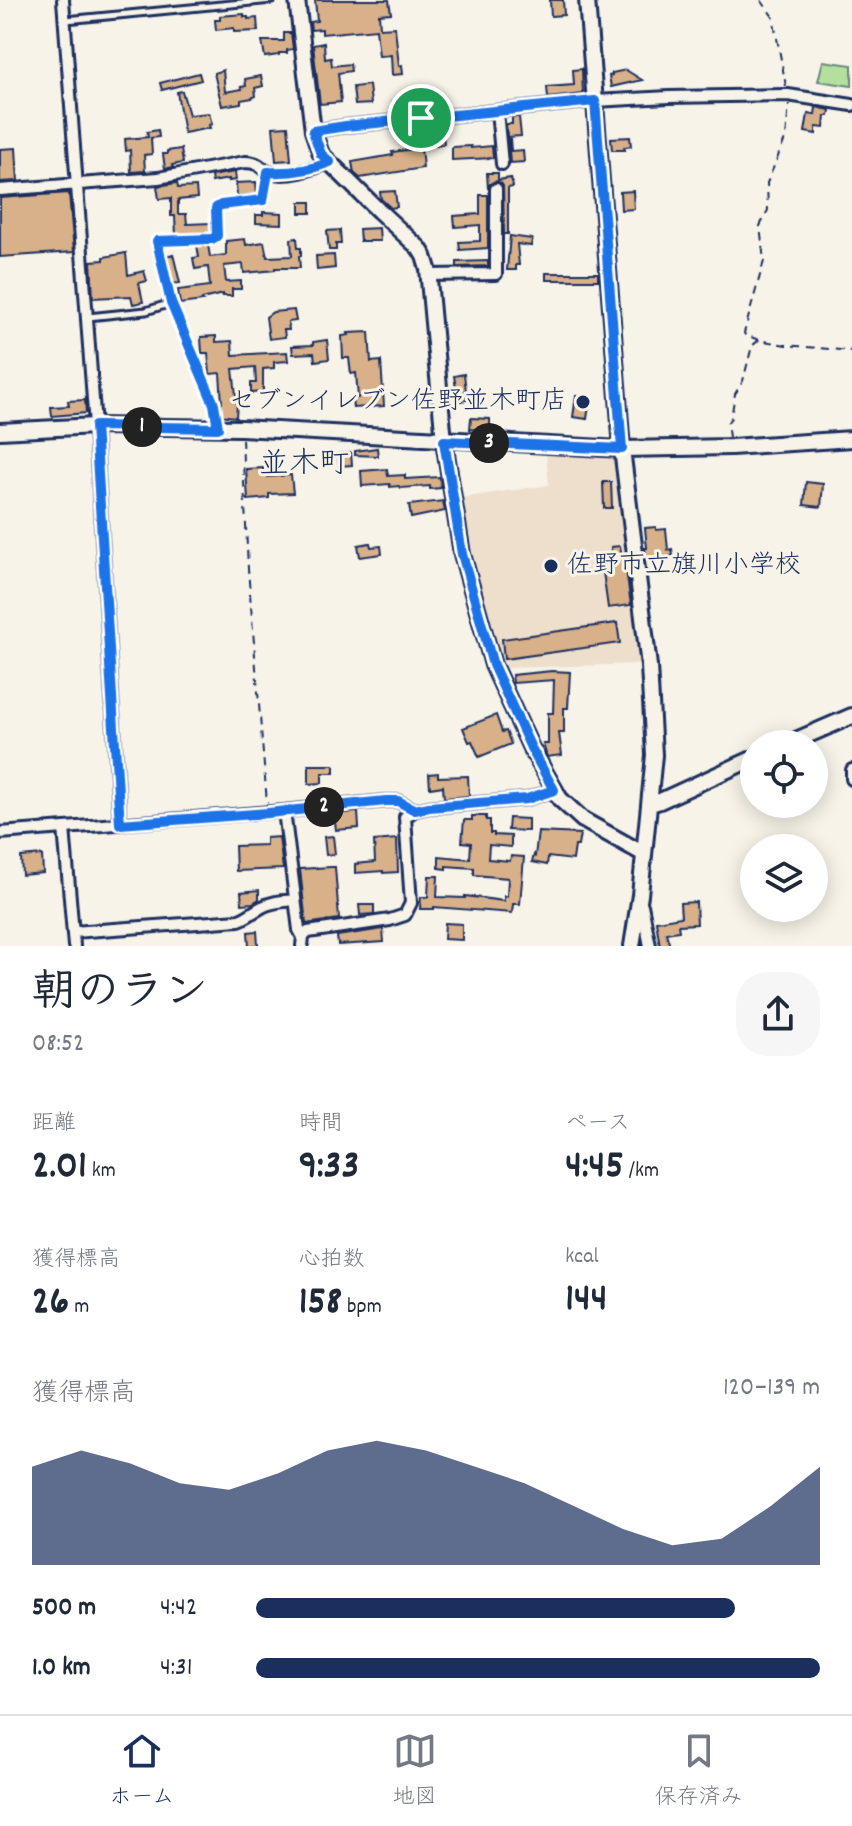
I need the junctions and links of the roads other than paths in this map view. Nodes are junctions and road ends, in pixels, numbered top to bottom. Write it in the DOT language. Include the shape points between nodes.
graph roads {
  1 [pos="63,0"];
  2 [pos="272,0"];
  3 [pos="297,0"];
  4 [pos="587,0"];
  5 [pos="65,20"];
  6 [pos="595,101"];
  7 [pos="852,105"];
  8 [pos="497,111"];
  9 [pos="313,131"];
  10 [pos="330,162"];
  11 [pos="502,164"];
  12 [pos="268,172"];
  13 [pos="76,184"];
  14 [pos="496,189"];
  15 [pos="0,190"];
  16 [pos="428,275"];
  17 [pos="87,317"];
  18 [pos="95,426"];
  19 [pos="0,431"];
  20 [pos="852,439"];
  21 [pos="444,441"];
  22 [pos="622,449"];
  23 [pos="852,716"];
  24 [pos="820,730"];
  25 [pos="740,764"];
  26 [pos="852,770"];
  27 [pos="852,779"];
  28 [pos="554,790"];
  29 [pos="650,804"];
  30 [pos="415,810"];
  31 [pos="284,811"];
  32 [pos="120,824"];
  33 [pos="64,828"];
  34 [pos="0,833"];
  35 [pos="644,854"];
  36 [pos="640,895"];
  37 [pos="295,900"];
  38 [pos="73,932"];
  39 [pos="302,942"];
  40 [pos="74,946"];
  41 [pos="632,946"];
  42 [pos="650,946"];
  1 -- 5 [label="street"];
  2 -- 5 [label="lane"];
  3 -- 9 [label="street"];
  4 -- 6 [label="street"];
  5 -- 13 [label="street"];
  6 -- 7 [label="street" via="788,95"];
  6 -- 8 [label="street"];
  6 -- 22 [label="street"];
  8 -- 9 [label="street"];
  8 -- 11 [label="street"];
  9 -- 10 [label="street" via="321,154"];
  10 -- 12 [label="street"];
  10 -- 16 [label="street" via="419,248"];
  12 -- 13 [label="street" via="258,162 245,162 158,178"];
  12 -- 17 [label="lane" via="263,200 216,208 217,236 157,241 171,303"];
  13 -- 15 [label="street"];
  13 -- 17 [label="street"];
  14 -- 16 [label="street" via="496,274"];
  16 -- 21 [label="street"];
  17 -- 18 [label="street"];
  18 -- 19 [label="street"];
  18 -- 21 [label="street" via="241,428"];
  18 -- 32 [label="street"];
  20 -- 22 [label="street"];
  21 -- 22 [label="street"];
  21 -- 28 [label="street" via="462,554 493,665"];
  22 -- 29 [label="street" via="649,666 654,755"];
  23 -- 24 [label="street"];
  25 -- 29 [label="street"];
  26 -- 27 [label="street"];
  28 -- 30 [label="street" via="527,799"];
  28 -- 35 [label="street" via="583,820"];
  29 -- 35 [label="street"];
  30 -- 31 [label="street" via="386,801"];
  30 -- 39 [label="street" via="405,817 411,903 405,915 308,932"];
  31 -- 32 [label="street"];
  31 -- 37 [label="street"];
  32 -- 33 [label="street"];
  33 -- 34 [label="street"];
  33 -- 38 [label="street"];
  35 -- 36 [label="street"];
  36 -- 41 [label="street"];
  36 -- 42 [label="street"];
  37 -- 38 [label="street" via="263,906 239,920"];
  37 -- 39 [label="street"];
  38 -- 40 [label="street"];
}
